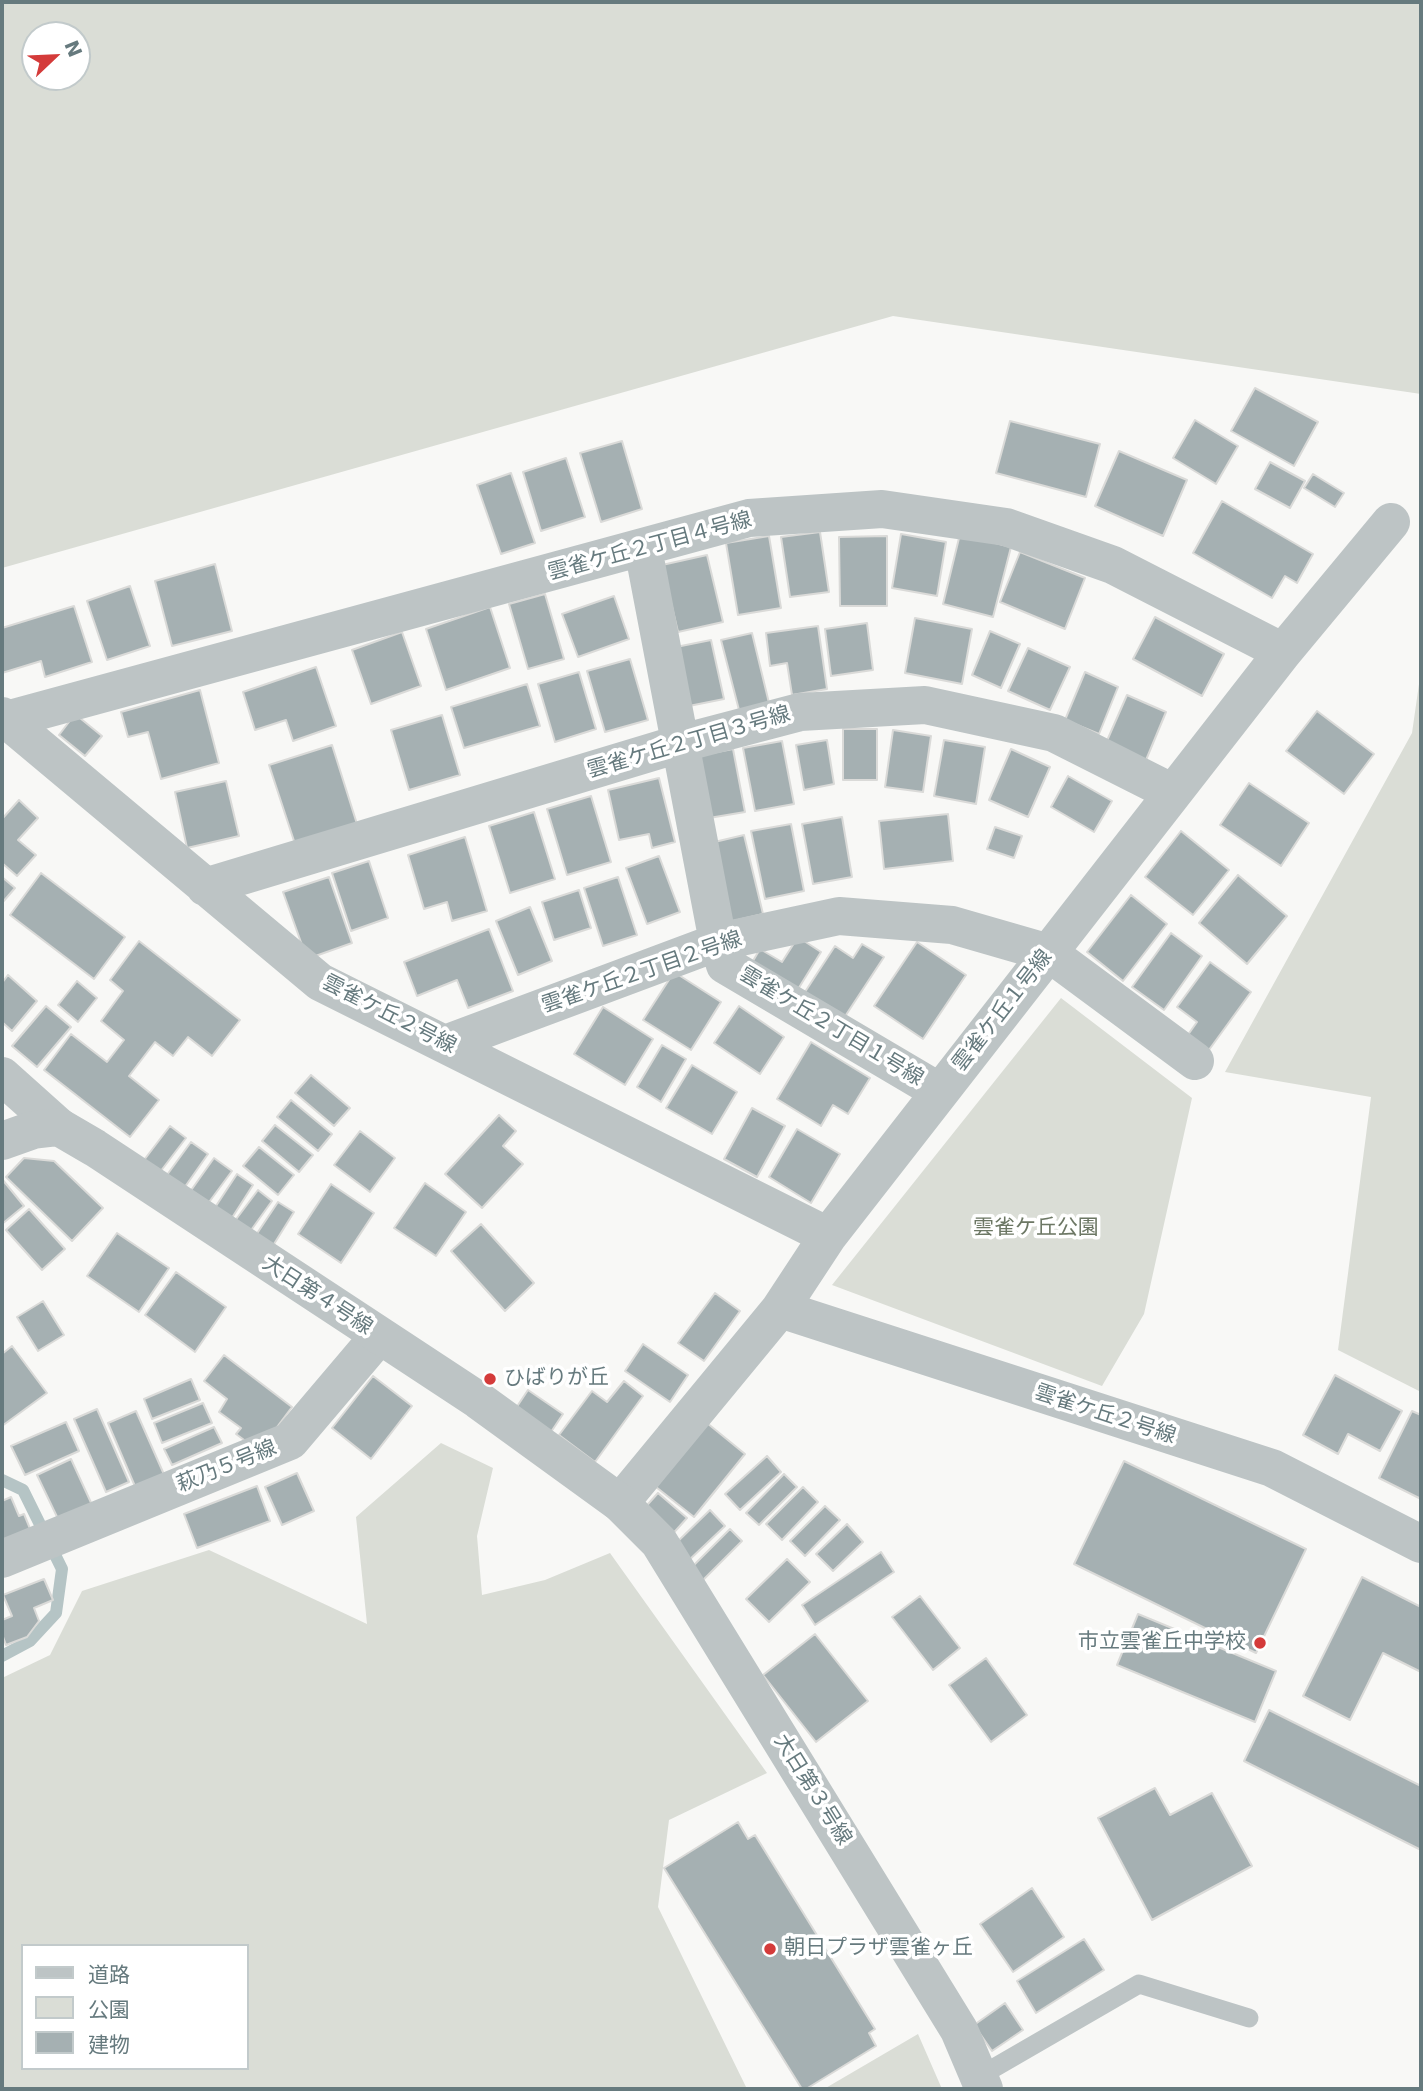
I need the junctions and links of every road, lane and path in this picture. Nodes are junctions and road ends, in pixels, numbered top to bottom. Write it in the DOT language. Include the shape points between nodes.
graph roads {
  1 [pos="1391,522"];
  2 [pos="643,548"];
  3 [pos="1283,652"];
  4 [pos="4,718"];
  5 [pos="682,743"];
  6 [pos="1173,793"];
  7 [pos="205,887"];
  8 [pos="718,942"];
  9 [pos="1049,953"];
  10 [pos="445,1044"];
  11 [pos="1195,1061"];
  12 [pos="2,1076"];
  13 [pos="940,1092"];
  14 [pos="59,1128"];
  15 [pos="2,1141"];
  16 [pos="828,1236"];
  17 [pos="779,1309"];
  18 [pos="379,1336"];
  19 [pos="620,1503"];
  20 [pos="1421,1544"];
  21 [pos="15,1554"];
  22 [pos="1249,2018"];
  23 [pos="982,2083"];
  1 -- 3 [label="street, 雲雀ケ丘１号線"];
  2 -- 3 [label="street, 雲雀ケ丘２丁目４号線" via="749,518 882,509 1006,527 1113,565"];
  2 -- 4 [label="street, 雲雀ケ丘２丁目４号線"];
  2 -- 5 [label="street, 雲雀ケ丘２丁目１号線"];
  3 -- 6 [label="street, 雲雀ケ丘１号線"];
  4 -- 7 [label="street, 雲雀ケ丘２号線"];
  5 -- 6 [label="street, 雲雀ケ丘２丁目３号線" via="800,712 925,705 1054,733"];
  5 -- 7 [label="street, 雲雀ケ丘２丁目３号線"];
  5 -- 8 [label="street, 雲雀ケ丘２丁目１号線"];
  6 -- 9 [label="street, 雲雀ケ丘１号線"];
  7 -- 10 [label="street, 雲雀ケ丘２号線" via="320,982"];
  8 -- 9 [label="street, 雲雀ケ丘２丁目２号線" via="839,916 952,925"];
  8 -- 10 [label="street, 雲雀ケ丘２丁目２号線"];
  8 -- 13 [label="street, 雲雀ケ丘２丁目１号線" via="725,964"];
  9 -- 11 [label="street"];
  9 -- 13 [label="street, 雲雀ケ丘１号線"];
  10 -- 16 [label="street, 雲雀ケ丘２号線"];
  12 -- 14 [label="street, 大日第４号線"];
  13 -- 16 [label="street, 雲雀ケ丘１号線"];
  14 -- 15 [label="street" via="33,1130"];
  14 -- 18 [label="street, 大日第４号線"];
  16 -- 17 [label="street, 雲雀ケ丘１号線"];
  17 -- 19 [label="street, 雲雀ケ丘１号線"];
  17 -- 20 [label="street, 雲雀ケ丘２号線" via="1272,1468"];
  18 -- 19 [label="street, 大日第４号線" via="478,1400"];
  18 -- 21 [label="street, 萩乃５号線" via="290,1441"];
  19 -- 23 [label="street, 大日第３号線" via="659,1542 959,2030"];
  22 -- 23 [label="lane" via="1139,1984"];
}
